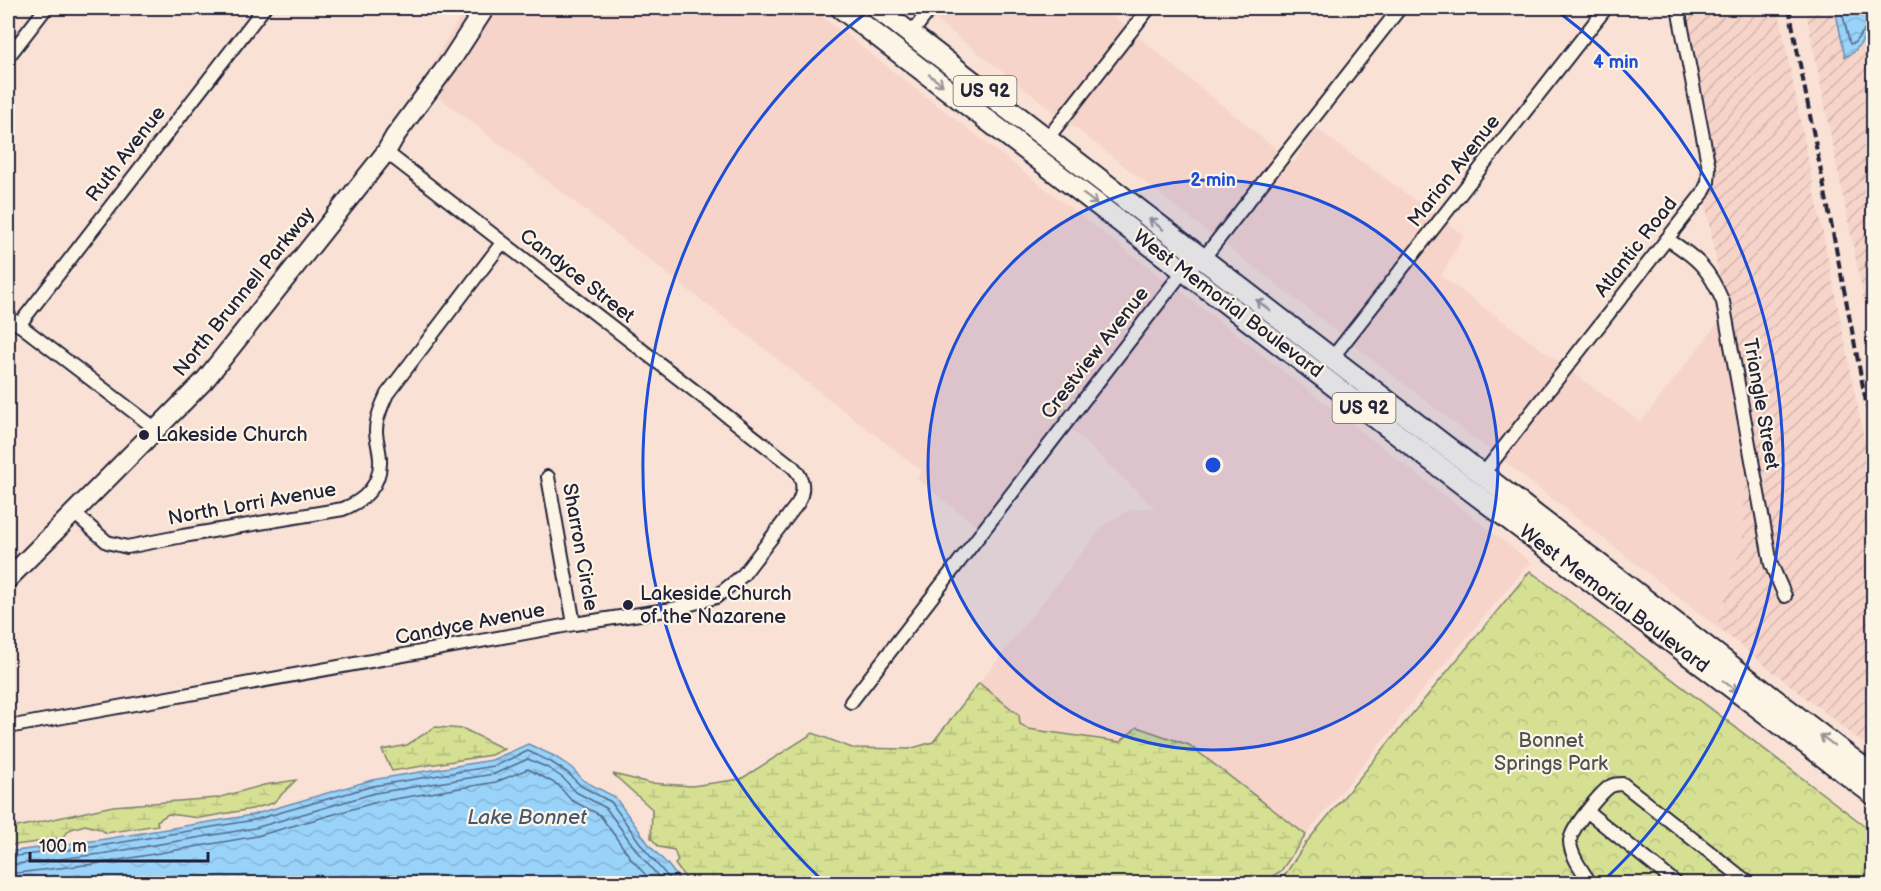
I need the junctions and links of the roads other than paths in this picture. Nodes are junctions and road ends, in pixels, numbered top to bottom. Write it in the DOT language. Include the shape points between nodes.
graph roads {
  1 [pos="46,8"];
  2 [pos="264,8"];
  3 [pos="485,8"];
  4 [pos="877,8"];
  5 [pos="931,8"];
  6 [pos="1149,8"];
  7 [pos="1400,8"];
  8 [pos="1606,8"];
  9 [pos="1678,8"];
  10 [pos="848,13"];
  11 [pos="911,34"];
  12 [pos="896,49"];
  13 [pos="8,57"];
  14 [pos="948,63"];
  15 [pos="1047,139"];
  16 [pos="386,152"];
  17 [pos="1667,239"];
  18 [pos="502,243"];
  19 [pos="1202,260"];
  20 [pos="1184,270"];
  21 [pos="8,316"];
  22 [pos="19,325"];
  23 [pos="1332,358"];
  24 [pos="1324,377"];
  25 [pos="156,429"];
  26 [pos="745,430"];
  27 [pos="1483,474"];
  28 [pos="548,477"];
  29 [pos="1470,490"];
  30 [pos="74,512"];
  31 [pos="1592,558"];
  32 [pos="8,579"];
  33 [pos="1785,596"];
  34 [pos="574,624"];
  35 [pos="851,702"];
  36 [pos="8,727"];
  37 [pos="1874,776"];
  38 [pos="1874,795"];
  39 [pos="1588,812"];
  40 [pos="1591,884"];
  41 [pos="1677,884"];
  42 [pos="1750,884"];
  1 -- 13 [label="street"];
  2 -- 22 [label="street, Ruth Avenue"];
  3 -- 16 [label="street, North Brunnell Parkway"];
  4 -- 11 [label="main road, West Memorial Boulevard / US 92"];
  5 -- 11 [label="street"];
  6 -- 15 [label="street"];
  7 -- 19 [label="street, Crestview Avenue"];
  8 -- 23 [label="street, Marion Avenue"];
  9 -- 17 [label="street, Atlantic Road" via="1709,168 1703,194"];
  10 -- 11 [label="main road" via="881,28"];
  10 -- 12 [label="main road, West Memorial Boulevard / US 92"];
  11 -- 14 [label="main road, West Memorial Boulevard / US 92"];
  12 -- 14 [label="main road"];
  12 -- 20 [label="main road, West Memorial Boulevard / US 92, one-way"];
  14 -- 15 [label="main road, West Memorial Boulevard / US 92"];
  19 -- 15 [label="main road, West Memorial Boulevard / US 92, one-way"];
  16 -- 18 [label="street, Candyce Street"];
  16 -- 25 [label="street, North Brunnell Parkway" via="206,380"];
  17 -- 27 [label="street, Atlantic Road"];
  17 -- 33 [label="street, Triangle Street" via="1704,266 1723,302 1771,564"];
  18 -- 26 [label="street, Candyce Street"];
  18 -- 30 [label="street, North Lorri Avenue" via="387,394 376,429 380,463 377,479 356,504 127,547 107,542"];
  19 -- 20 [label="street, Crestview Avenue"];
  23 -- 19 [label="main road, West Memorial Boulevard / US 92, one-way"];
  20 -- 24 [label="main road, West Memorial Boulevard / US 92"];
  20 -- 35 [label="street, Crestview Avenue"];
  21 -- 22 [label="street"];
  22 -- 25 [label="street"];
  23 -- 27 [label="main road, West Memorial Boulevard / US 92"];
  24 -- 27 [label="main road" via="1348,386 1458,468"];
  24 -- 29 [label="main road, West Memorial Boulevard / US 92"];
  25 -- 30 [label="street, North Brunnell Parkway"];
  26 -- 34 [label="street, Candyce Avenue" via="793,467 803,483 798,503 743,574 716,597 673,609"];
  27 -- 31 [label="main road, West Memorial Boulevard / US 92"];
  28 -- 34 [label="street, Sharron Circle"];
  29 -- 31 [label="main road" via="1496,496"];
  29 -- 38 [label="main road, West Memorial Boulevard / US 92, one-way"];
  30 -- 32 [label="street, North Brunnell Parkway"];
  37 -- 31 [label="main road, West Memorial Boulevard / US 92, one-way"];
  34 -- 36 [label="street, Candyce Avenue"];
  39 -- 40 [label="street" via="1570,839 1572,851"];
  39 -- 41 [label="street"];
  39 -- 42 [label="street" via="1609,788 1623,784"];
}
